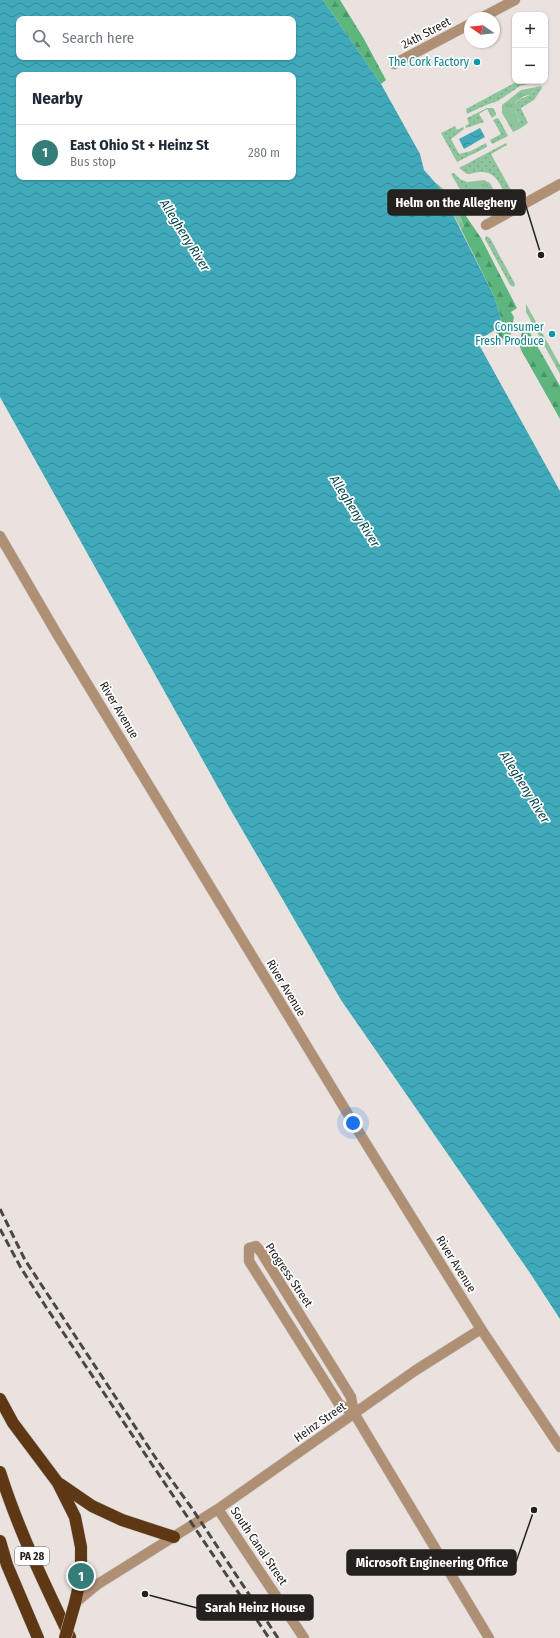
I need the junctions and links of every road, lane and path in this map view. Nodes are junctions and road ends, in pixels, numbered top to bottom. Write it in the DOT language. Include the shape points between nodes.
graph roads {
  1 [pos="515,0"];
  2 [pos="492,12"];
  3 [pos="464,27"];
  4 [pos="394,64"];
  5 [pos="560,184"];
  6 [pos="486,225"];
  7 [pos="0,536"];
  8 [pos="481,1329"];
  9 [pos="0,1400"];
  10 [pos="354,1413"];
  11 [pos="560,1447"];
  12 [pos="0,1472"];
  13 [pos="58,1483"];
  14 [pos="218,1509"];
  15 [pos="174,1537"];
  16 [pos="0,1541"];
  17 [pos="75,1603"];
  18 [pos="38,1638"];
  19 [pos="64,1638"];
  20 [pos="71,1638"];
  21 [pos="304,1638"];
  22 [pos="489,1638"];
  1 -- 2 [label="street"];
  3 -- 4 [label="street, 24th Street"];
  5 -- 6 [label="street"];
  7 -- 8 [label="street, River Avenue" via="275,996"];
  8 -- 10 [label="street, Heinz Street"];
  8 -- 11 [label="street, River Avenue"];
  9 -- 13 [label="highway" via="13,1423"];
  10 -- 10 [label="street, Progress Street" via="351,1398 262,1252 256,1246 249,1248 249,1262 335,1398 339,1404"];
  10 -- 14 [label="street, Heinz Street"];
  10 -- 22 [label="street, Progress Street"];
  12 -- 20 [label="highway, PA 28" via="41,1577"];
  13 -- 15 [label="highway" via="92,1506 122,1520"];
  13 -- 17 [label="highway" via="75,1517 81,1547 81,1576"];
  14 -- 15 [label="street, Heinz Street"];
  14 -- 21 [label="street, South Canal Street"];
  15 -- 17 [label="street, Heinz Street" via="98,1584"];
  16 -- 18 [label="highway, PA 28"];
  17 -- 19 [label="highway, bridge"];
}
